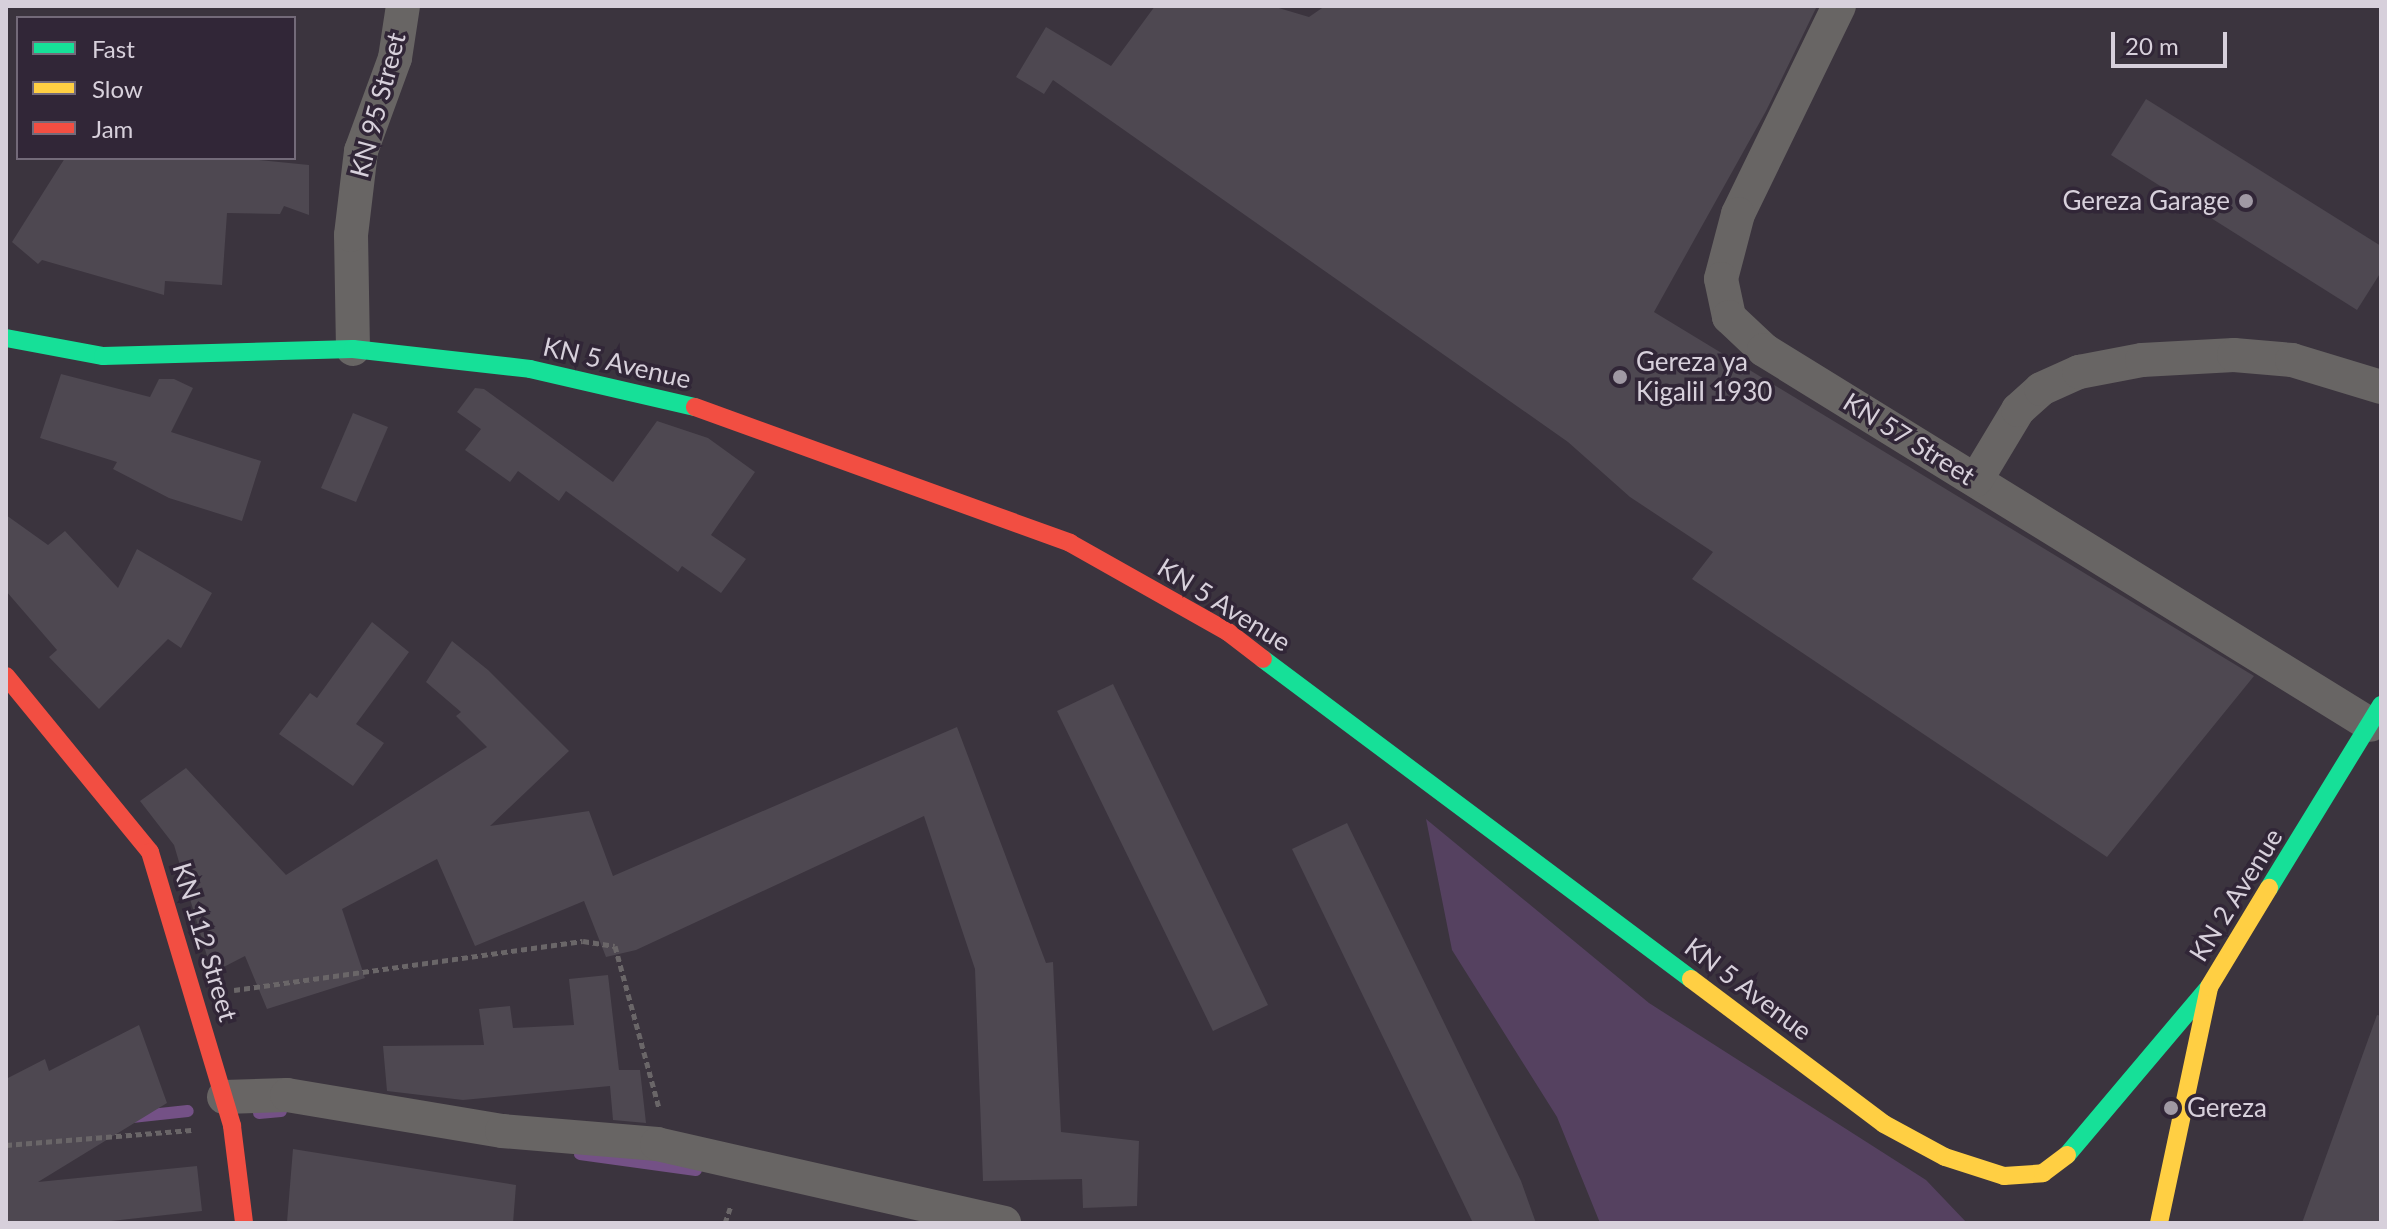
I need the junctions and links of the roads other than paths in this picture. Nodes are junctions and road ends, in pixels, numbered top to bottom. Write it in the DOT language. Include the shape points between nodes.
graph roads {
  1 [pos="403,6"];
  2 [pos="1839,6"];
  3 [pos="6,338"];
  4 [pos="353,349"];
  5 [pos="2381,387"];
  6 [pos="1976,480"];
  7 [pos="6,676"];
  8 [pos="2378,721"];
  9 [pos="2209,987"];
  10 [pos="228,1112"];
  11 [pos="244,1223"];
  12 [pos="1004,1223"];
  13 [pos="2159,1223"];
  1 -- 4 [label="street, KN 95 Street" via="395,58 361,151 351,235"];
  2 -- 6 [label="street, KN 57 Street" via="1738,214 1721,279 1729,317 1764,350"];
  3 -- 4 [label="main road, KN 5 Avenue" via="103,356"];
  4 -- 9 [label="main road, KN 5 Avenue" via="530,369 667,397 1070,543 1228,632 1884,1124 1945,1157 2004,1176 2043,1173 2088,1136"];
  5 -- 6 [label="street" via="2292,360 2234,355 2142,360 2079,372 2041,389 2018,410"];
  6 -- 8 [label="street, KN 57 Street"];
  7 -- 10 [label="main road, KN 112 Street" via="150,852"];
  8 -- 9 [label="main road, KN 2 Avenue"];
  9 -- 13 [label="main road, KN 2 Avenue"];
  10 -- 11 [label="main road, KN 112 Street"];
  10 -- 12 [label="street" via="287,1095 502,1131 657,1144"];
}
